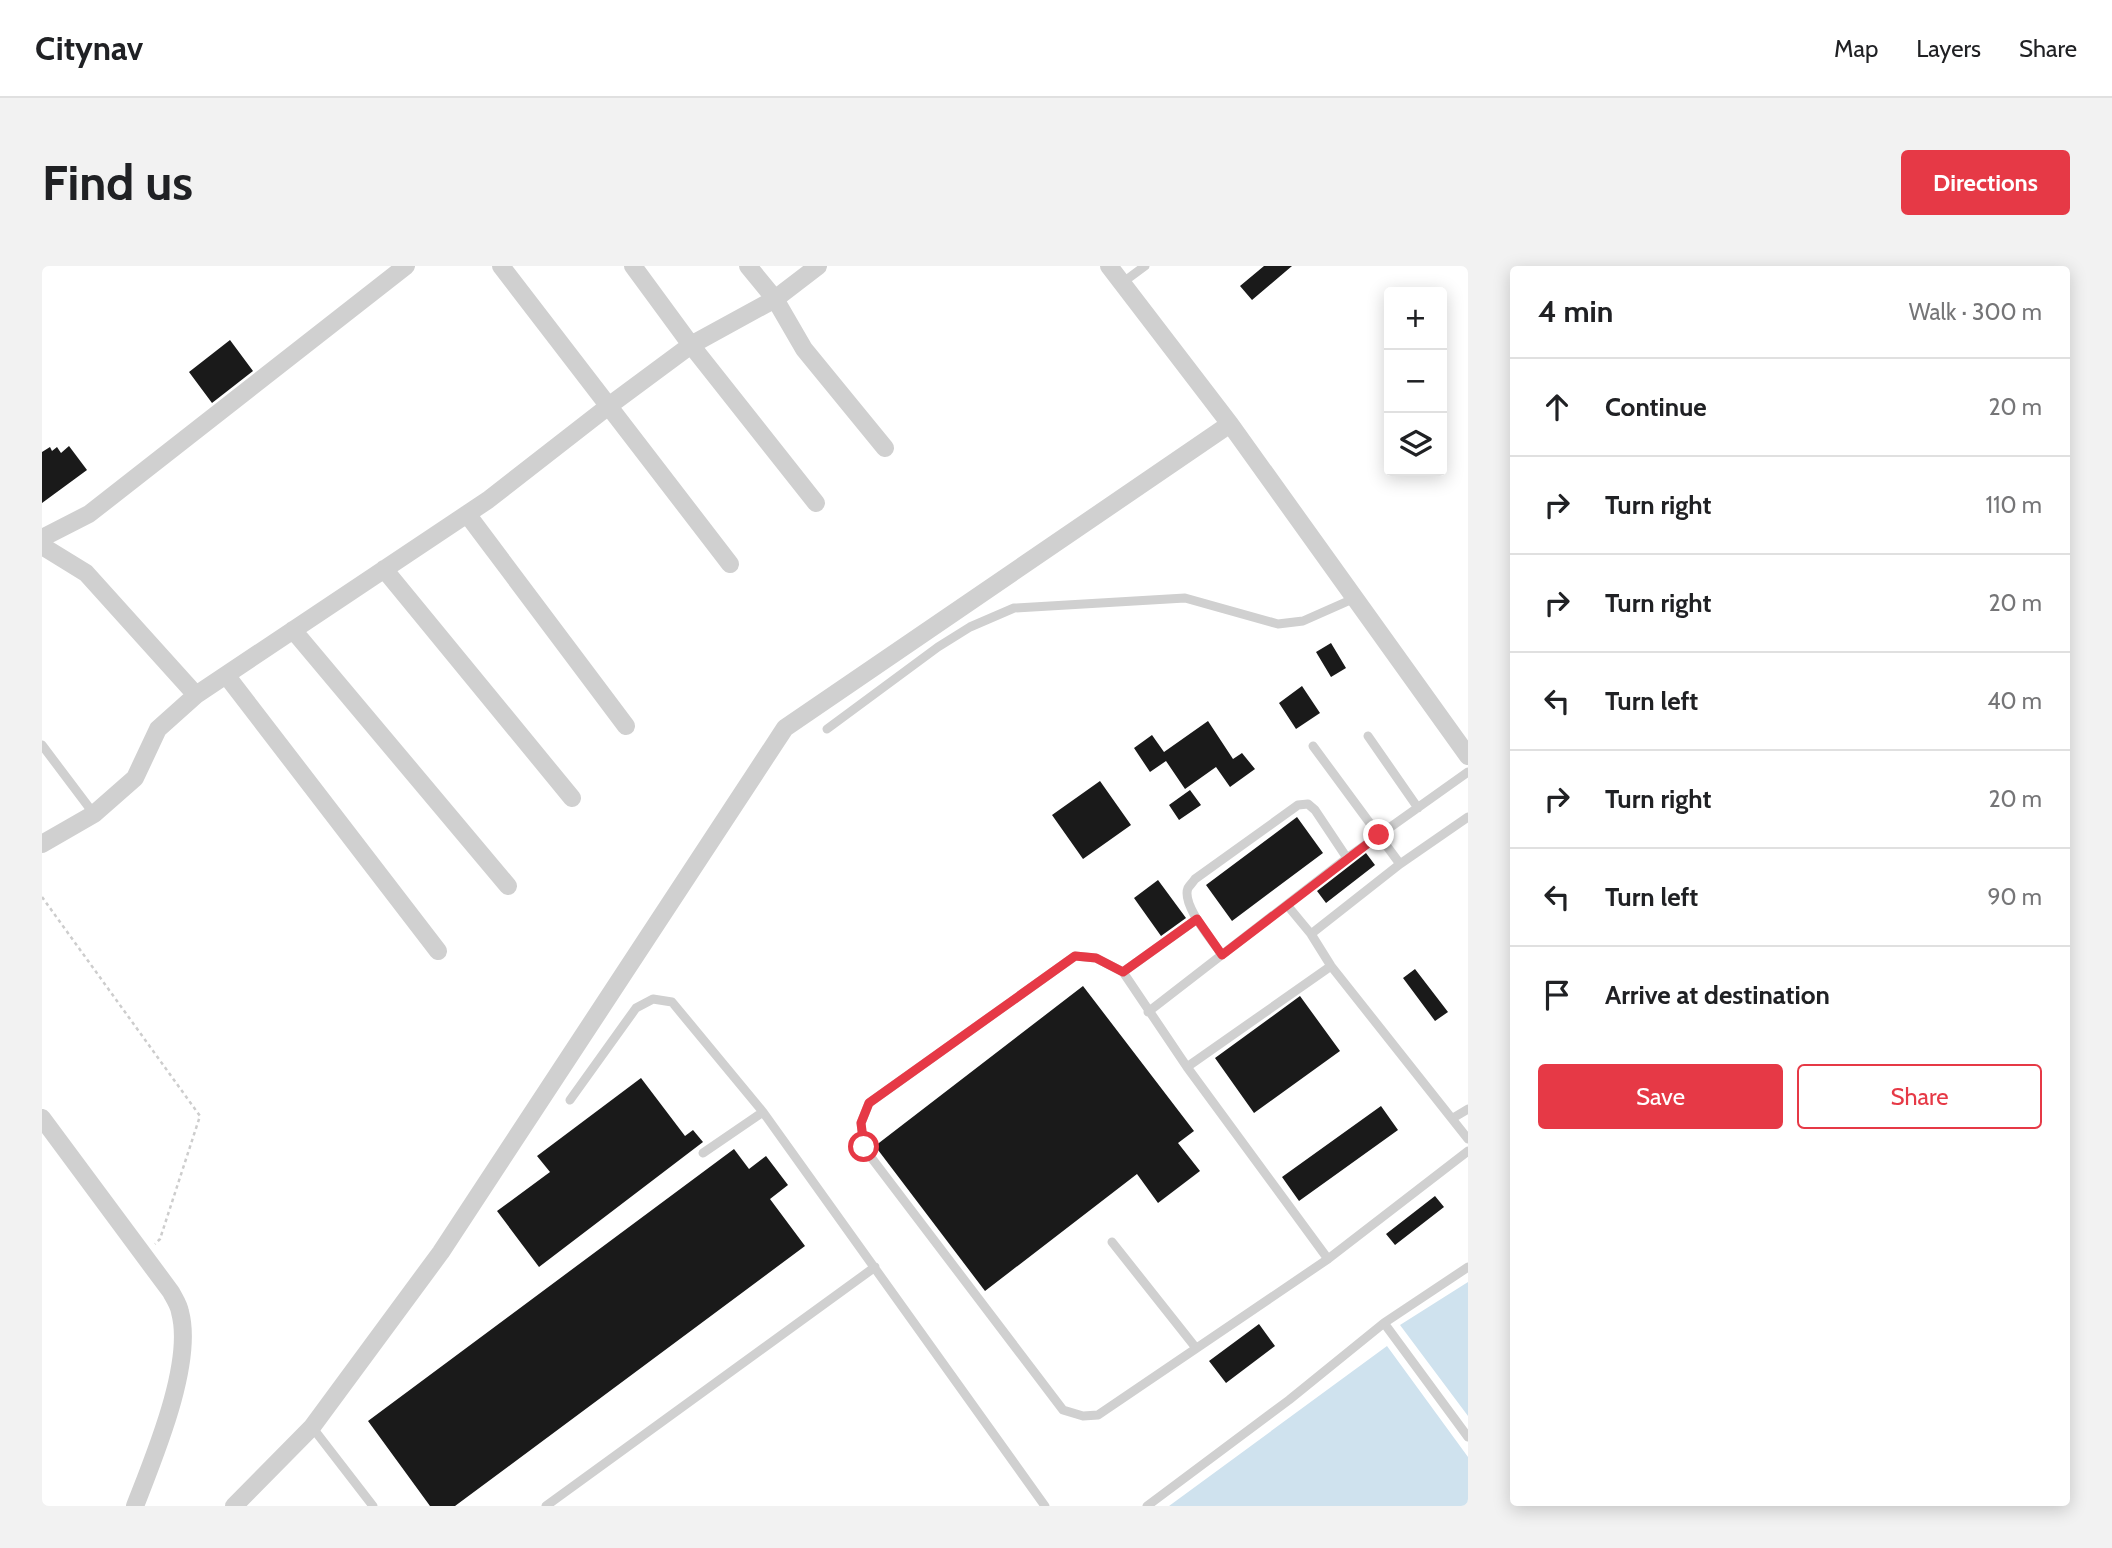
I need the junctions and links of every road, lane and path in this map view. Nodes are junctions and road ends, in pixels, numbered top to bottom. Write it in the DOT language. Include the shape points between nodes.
graph roads {
  1 [pos="406,266"];
  2 [pos="501,266"];
  3 [pos="633,266"];
  4 [pos="748,266"];
  5 [pos="818,266"];
  6 [pos="1109,266"];
  7 [pos="1145,266"];
  8 [pos="1122,283"];
  9 [pos="775,299"];
  10 [pos="691,345"];
  11 [pos="610,405"];
  12 [pos="1230,424"];
  13 [pos="885,448"];
  14 [pos="816,503"];
  15 [pos="467,514"];
  16 [pos="42,538"];
  17 [pos="42,546"];
  18 [pos="730,564"];
  19 [pos="384,569"];
  20 [pos="1354,598"];
  21 [pos="293,630"];
  22 [pos="226,675"];
  23 [pos="196,695"];
  24 [pos="626,726"];
  25 [pos="827,729"];
  26 [pos="1368,736"];
  27 [pos="42,745"];
  28 [pos="1313,746"];
  29 [pos="1468,756"];
  30 [pos="1468,772"];
  31 [pos="572,798"];
  32 [pos="1418,808"];
  33 [pos="94,814"];
  34 [pos="1468,817"];
  35 [pos="1379,835"];
  36 [pos="42,844"];
  37 [pos="1347,858"];
  38 [pos="1400,864"];
  39 [pos="508,886"];
  40 [pos="42,897"];
  41 [pos="1287,905"];
  42 [pos="1197,919"];
  43 [pos="1311,934"];
  44 [pos="438,951"];
  45 [pos="1222,955"];
  46 [pos="1331,966"];
  47 [pos="1123,972"];
  48 [pos="1148,1012"];
  49 [pos="1187,1067"];
  50 [pos="570,1100"];
  51 [pos="1468,1109"];
  52 [pos="763,1112"];
  53 [pos="42,1118"];
  54 [pos="1453,1118"];
  55 [pos="1468,1139"];
  56 [pos="1468,1151"];
  57 [pos="703,1153"];
  58 [pos="1112,1242"];
  59 [pos="144,1256"];
  60 [pos="1328,1259"];
  61 [pos="875,1268"];
  62 [pos="1468,1268"];
  63 [pos="1384,1323"];
  64 [pos="1196,1349"];
  65 [pos="312,1427"];
  66 [pos="1468,1437"];
  67 [pos="135,1506"];
  68 [pos="234,1506"];
  69 [pos="373,1506"];
  70 [pos="546,1506"];
  71 [pos="1045,1506"];
  72 [pos="1147,1506"];
  1 -- 16 [label="street" via="89,514"];
  2 -- 11 [label="street"];
  3 -- 10 [label="street"];
  4 -- 9 [label="street"];
  5 -- 9 [label="street"];
  6 -- 8 [label="street"];
  7 -- 8 [label="lane"];
  8 -- 12 [label="street"];
  9 -- 10 [label="street"];
  9 -- 13 [label="street" via="804,349"];
  10 -- 11 [label="street"];
  10 -- 14 [label="street"];
  11 -- 15 [label="street"];
  11 -- 18 [label="street"];
  12 -- 20 [label="street"];
  12 -- 65 [label="street" via="785,728 441,1252"];
  15 -- 19 [label="street"];
  15 -- 24 [label="street"];
  17 -- 23 [label="street" via="86,573"];
  19 -- 21 [label="street"];
  19 -- 31 [label="street"];
  20 -- 25 [label="lane" via="1303,621 1278,624 1185,598 1014,608 937,647"];
  20 -- 29 [label="street"];
  21 -- 22 [label="street"];
  21 -- 39 [label="street"];
  22 -- 23 [label="street"];
  22 -- 44 [label="street"];
  23 -- 33 [label="street" via="158,729 135,778"];
  26 -- 32 [label="lane"];
  27 -- 33 [label="lane"];
  28 -- 35 [label="lane"];
  30 -- 32 [label="lane"];
  32 -- 35 [label="lane"];
  33 -- 36 [label="street"];
  34 -- 38 [label="lane"];
  35 -- 37 [label="lane"];
  35 -- 38 [label="lane"];
  37 -- 41 [label="lane"];
  37 -- 42 [label="lane" via="1315,810 1308,804 1298,805 1195,879 1186,897"];
  38 -- 43 [label="lane"];
  40 -- 59 [label="path" via="200,1116 160,1239"];
  41 -- 43 [label="lane"];
  41 -- 45 [label="lane"];
  42 -- 45 [label="lane"];
  42 -- 47 [label="lane"];
  43 -- 46 [label="lane"];
  45 -- 48 [label="lane"];
  46 -- 49 [label="lane"];
  46 -- 54 [label="lane"];
  47 -- 48 [label="lane"];
  47 -- 64 [label="lane" via="1096,958 1075,956 869,1103 861,1123 864,1147 1063,1410 1098,1415"];
  48 -- 49 [label="lane"];
  49 -- 60 [label="lane"];
  50 -- 52 [label="lane" via="636,1008 653,999 672,1002"];
  51 -- 54 [label="lane"];
  52 -- 57 [label="lane"];
  52 -- 61 [label="lane"];
  53 -- 59 [label="street"];
  54 -- 55 [label="lane"];
  56 -- 60 [label="lane"];
  58 -- 64 [label="lane"];
  59 -- 67 [label="street" via="171,1292 183,1328 174,1395"];
  60 -- 64 [label="lane"];
  61 -- 70 [label="lane"];
  61 -- 71 [label="lane"];
  62 -- 63 [label="lane"];
  63 -- 66 [label="lane"];
  63 -- 72 [label="lane"];
  65 -- 68 [label="street"];
  65 -- 69 [label="lane"];
}
